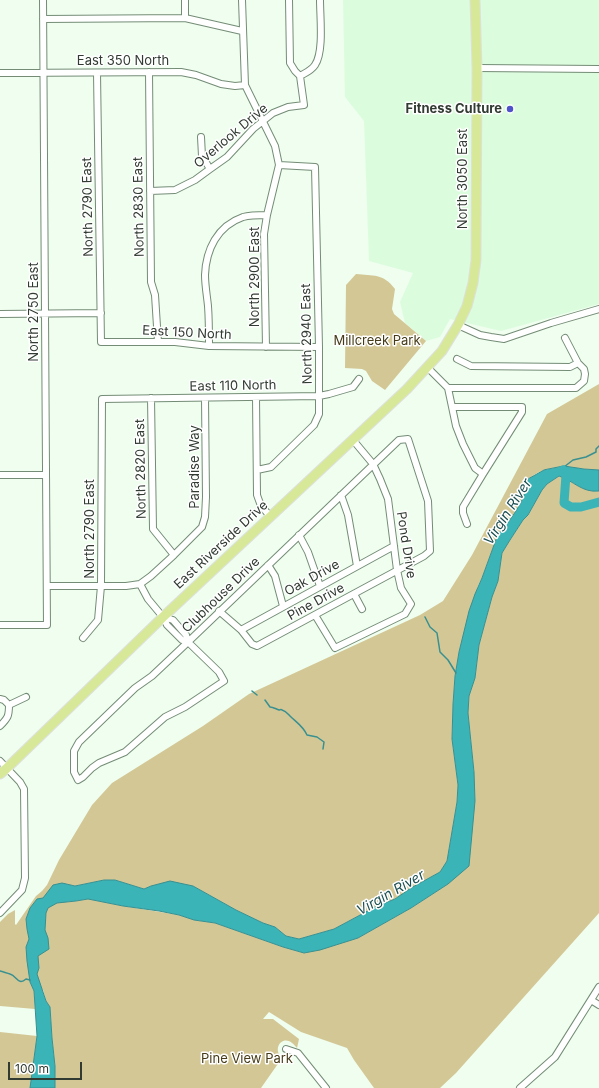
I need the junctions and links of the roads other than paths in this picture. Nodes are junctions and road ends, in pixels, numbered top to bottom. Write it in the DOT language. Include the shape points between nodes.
graph roads {
  1 [pos="43,0"];
  2 [pos="185,0"];
  3 [pos="242,0"];
  4 [pos="290,0"];
  5 [pos="320,0"];
  6 [pos="475,0"];
  7 [pos="185,18"];
  8 [pos="43,19"];
  9 [pos="242,31"];
  10 [pos="476,68"];
  11 [pos="599,69"];
  12 [pos="149,72"];
  13 [pos="0,73"];
  14 [pos="43,73"];
  15 [pos="97,73"];
  16 [pos="300,76"];
  17 [pos="245,85"];
  18 [pos="263,121"];
  19 [pos="201,137"];
  20 [pos="279,165"];
  21 [pos="210,169"];
  22 [pos="150,190"];
  23 [pos="267,215"];
  24 [pos="599,308"];
  25 [pos="45,313"];
  26 [pos="101,313"];
  27 [pos="0,314"];
  28 [pos="456,328"];
  29 [pos="565,338"];
  30 [pos="101,342"];
  31 [pos="158,342"];
  32 [pos="209,346"];
  33 [pos="266,347"];
  34 [pos="319,347"];
  35 [pos="457,359"];
  36 [pos="578,363"];
  37 [pos="427,367"];
  38 [pos="359,379"];
  39 [pos="448,388"];
  40 [pos="319,396"];
  41 [pos="256,397"];
  42 [pos="151,398"];
  43 [pos="206,398"];
  44 [pos="102,399"];
  45 [pos="452,407"];
  46 [pos="353,440"];
  47 [pos="373,464"];
  48 [pos="257,470"];
  49 [pos="482,474"];
  50 [pos="0,475"];
  51 [pos="46,475"];
  52 [pos="341,495"];
  53 [pos="271,516"];
  54 [pos="467,524"];
  55 [pos="299,535"];
  56 [pos="394,546"];
  57 [pos="430,551"];
  58 [pos="174,555"];
  59 [pos="268,565"];
  60 [pos="357,566"];
  61 [pos="397,570"];
  62 [pos="140,584"];
  63 [pos="47,586"];
  64 [pos="101,586"];
  65 [pos="320,586"];
  66 [pos="354,594"];
  67 [pos="283,606"];
  68 [pos="362,609"];
  69 [pos="219,611"];
  70 [pos="314,615"];
  71 [pos="163,617"];
  72 [pos="0,625"];
  73 [pos="241,630"];
  74 [pos="83,638"];
  75 [pos="188,642"];
  76 [pos="26,697"];
  77 [pos="0,699"];
  78 [pos="9,705"];
  79 [pos="0,726"];
  80 [pos="0,761"];
  81 [pos="4,771"];
  82 [pos="0,913"];
  83 [pos="599,987"];
  84 [pos="591,1000"];
  85 [pos="599,1005"];
  86 [pos="286,1049"];
  87 [pos="326,1088"];
  88 [pos="521,1088"];
  1 -- 8 [label="street, North 2750 East"];
  2 -- 7 [label="street"];
  3 -- 9 [label="street, North 2900 East"];
  4 -- 16 [label="street" via="290,63"];
  5 -- 16 [label="street" via="319,58 309,72"];
  6 -- 10 [label="main road, North 3050 East"];
  7 -- 8 [label="street"];
  7 -- 9 [label="street"];
  8 -- 14 [label="street, North 2750 East"];
  9 -- 17 [label="street, North 2900 East"];
  10 -- 11 [label="street"];
  10 -- 28 [label="main road, North 3050 East" via="476,260 467,306"];
  12 -- 15 [label="street, East 350 North"];
  12 -- 17 [label="street, East 350 North" via="182,72 222,84"];
  12 -- 22 [label="street, North 2830 East"];
  13 -- 14 [label="street, East 350 North"];
  14 -- 15 [label="street, East 350 North"];
  14 -- 25 [label="street, North 2750 East"];
  15 -- 26 [label="street, North 2790 East"];
  16 -- 18 [label="street, Overlook Drive" via="304,105 288,107 273,113"];
  17 -- 18 [label="street, North 2900 East"];
  18 -- 20 [label="street, North 2900 East" via="275,146"];
  18 -- 21 [label="street, Overlook Drive" via="227,157"];
  19 -- 21 [label="street" via="202,156"];
  20 -- 23 [label="street, North 2900 East"];
  20 -- 34 [label="street, North 2940 East" via="315,167"];
  21 -- 22 [label="street, Overlook Drive" via="174,190"];
  22 -- 31 [label="street, North 2830 East" via="151,282 155,295"];
  23 -- 32 [label="street" via="253,215 234,221 217,235 210,248 205,276"];
  23 -- 33 [label="street, North 2900 East" via="264,234"];
  24 -- 28 [label="street" via="504,339"];
  25 -- 26 [label="street"];
  25 -- 27 [label="street"];
  25 -- 51 [label="street, North 2750 East"];
  26 -- 30 [label="street, North 2790 East"];
  28 -- 37 [label="main road, East Riverside Drive"];
  29 -- 36 [label="street"];
  30 -- 31 [label="street, East 150 North"];
  31 -- 32 [label="street, East 150 North"];
  32 -- 33 [label="street, East 150 North"];
  33 -- 34 [label="street, East 150 North"];
  34 -- 40 [label="street, North 2940 East"];
  35 -- 36 [label="street" via="471,366 570,367"];
  36 -- 39 [label="street" via="585,374 584,381 576,388"];
  37 -- 39 [label="street"];
  37 -- 46 [label="main road, East Riverside Drive"];
  38 -- 40 [label="street, East 110 North" via="353,387"];
  39 -- 45 [label="street"];
  40 -- 41 [label="street, East 110 North"];
  40 -- 48 [label="street, North 2940 East" via="319,414 314,425 270,467"];
  41 -- 43 [label="street, East 110 North"];
  41 -- 48 [label="street"];
  42 -- 43 [label="street, East 110 North"];
  42 -- 44 [label="street, East 110 North"];
  42 -- 58 [label="street, North 2820 East" via="153,529"];
  43 -- 58 [label="street, Paradise Way" via="205,517 202,527"];
  44 -- 64 [label="street, North 2790 East"];
  45 -- 49 [label="street" via="463,444"];
  45 -- 49 [label="street" via="522,407 522,412"];
  46 -- 47 [label="street, Pond Drive"];
  46 -- 53 [label="main road, East Riverside Drive"];
  47 -- 52 [label="street, Clubhouse Drive"];
  47 -- 56 [label="street, Pond Drive" via="388,499"];
  47 -- 57 [label="street, Clubhouse Drive" via="399,440 408,439 428,501"];
  48 -- 53 [label="street" via="257,496 261,506"];
  49 -- 54 [label="street" via="463,507"];
  50 -- 51 [label="street"];
  51 -- 63 [label="street, North 2750 East"];
  52 -- 55 [label="street, Clubhouse Drive"];
  52 -- 60 [label="street" via="348,515"];
  53 -- 71 [label="main road, East Riverside Drive"];
  55 -- 59 [label="street, Clubhouse Drive"];
  55 -- 65 [label="street"];
  56 -- 60 [label="street, Oak Drive"];
  56 -- 61 [label="street, Pond Drive"];
  57 -- 61 [label="street, Pine Drive"];
  58 -- 62 [label="street, Paradise Way"];
  59 -- 67 [label="street" via="275,576"];
  59 -- 69 [label="street, Clubhouse Drive"];
  60 -- 65 [label="street, Oak Drive"];
  61 -- 66 [label="street, Pine Drive"];
  61 -- 70 [label="street, Pond Drive" via="401,588 411,604 405,614 335,648"];
  62 -- 64 [label="street"];
  62 -- 71 [label="street" via="148,599"];
  63 -- 64 [label="street"];
  63 -- 72 [label="street, North 2750 East" via="47,625"];
  64 -- 74 [label="street, North 2790 East" via="98,620"];
  65 -- 67 [label="street, Oak Drive"];
  66 -- 68 [label="street"];
  66 -- 70 [label="street, Pine Drive"];
  67 -- 73 [label="street, Oak Drive"];
  69 -- 73 [label="street, Pine Drive"];
  69 -- 75 [label="street, Clubhouse Drive"];
  70 -- 73 [label="street, Pine Drive" via="258,646 252,644"];
  71 -- 75 [label="street" via="167,625 182,640"];
  71 -- 81 [label="main road, East Riverside Drive"];
  75 -- 75 [label="street, Clubhouse Drive" via="79,742 74,751 74,772 78,780 99,763 125,752 164,717 185,707 224,681 219,672"];
  76 -- 78 [label="street"];
  77 -- 78 [label="street"];
  78 -- 79 [label="street" via="9,714"];
  80 -- 81 [label="street"];
  81 -- 82 [label="street" via="20,782 24,789 25,878 22,890"];
  83 -- 84 [label="street"];
  84 -- 85 [label="street"];
  84 -- 88 [label="street" via="554,1057"];
  86 -- 87 [label="street" via="298,1053"];
}
